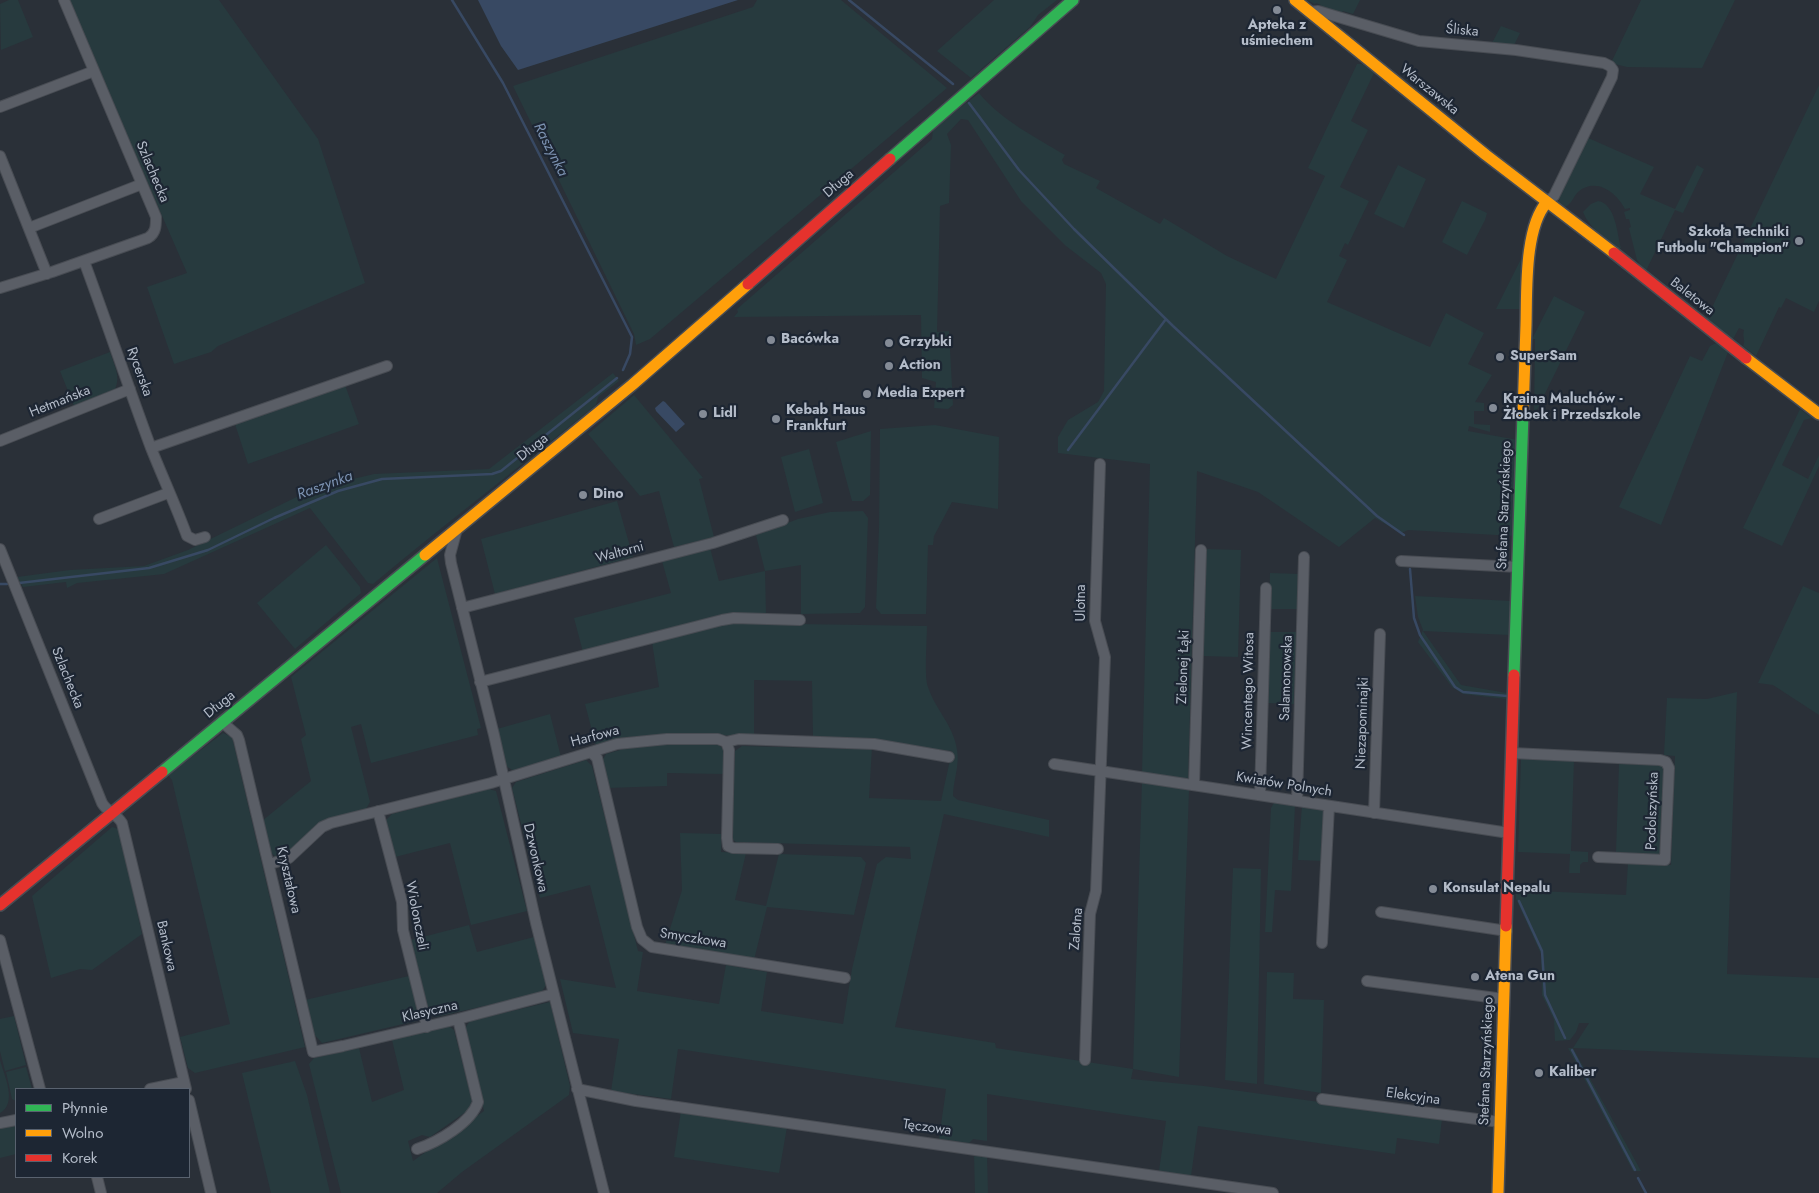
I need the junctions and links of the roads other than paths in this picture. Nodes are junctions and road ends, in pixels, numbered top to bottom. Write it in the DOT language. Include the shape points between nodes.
graph roads {
  1 [pos="64,0"];
  2 [pos="1073,0"];
  3 [pos="1294,0"];
  4 [pos="1309,12"];
  5 [pos="1613,70"];
  6 [pos="94,71"];
  7 [pos="0,108"];
  8 [pos="0,156"];
  9 [pos="142,184"];
  10 [pos="1547,202"];
  11 [pos="29,228"];
  12 [pos="84,261"];
  13 [pos="47,274"];
  14 [pos="0,288"];
  15 [pos="386,366"];
  16 [pos="130,389"];
  17 [pos="1819,414"];
  18 [pos="0,441"];
  19 [pos="151,448"];
  20 [pos="1100,464"];
  21 [pos="168,492"];
  22 [pos="99,519"];
  23 [pos="783,520"];
  24 [pos="457,528"];
  25 [pos="205,537"];
  26 [pos="0,549"];
  27 [pos="1201,550"];
  28 [pos="1304,556"];
  29 [pos="1401,561"];
  30 [pos="1518,567"];
  31 [pos="1266,588"];
  32 [pos="462,608"];
  33 [pos="800,620"];
  34 [pos="1380,634"];
  35 [pos="480,682"];
  36 [pos="222,722"];
  37 [pos="726,742"];
  38 [pos="591,752"];
  39 [pos="1512,753"];
  40 [pos="949,757"];
  41 [pos="1054,764"];
  42 [pos="1102,771"];
  43 [pos="503,779"];
  44 [pos="1194,784"];
  45 [pos="1260,795"];
  46 [pos="1297,801"];
  47 [pos="1329,806"];
  48 [pos="378,811"];
  49 [pos="1374,813"];
  50 [pos="112,814"];
  51 [pos="1509,833"];
  52 [pos="778,849"];
  53 [pos="1598,857"];
  54 [pos="270,864"];
  55 [pos="0,906"];
  56 [pos="1381,912"];
  57 [pos="1506,931"];
  58 [pos="0,940"];
  59 [pos="1322,943"];
  60 [pos="845,978"];
  61 [pos="1367,981"];
  62 [pos="553,994"];
  63 [pos="1504,999"];
  64 [pos="458,1019"];
  65 [pos="427,1027"];
  66 [pos="313,1052"];
  67 [pos="1085,1060"];
  68 [pos="185,1085"];
  69 [pos="40,1088"];
  70 [pos="159,1088"];
  71 [pos="577,1089"];
  72 [pos="1322,1099"];
  73 [pos="190,1104"];
  74 [pos="15,1120"];
  75 [pos="1500,1122"];
  76 [pos="0,1123"];
  77 [pos="417,1149"];
  78 [pos="97,1178"];
  79 [pos="101,1193"];
  80 [pos="211,1193"];
  81 [pos="604,1193"];
  82 [pos="1272,1193"];
  83 [pos="1498,1193"];
  1 -- 6 [label="street, Szlachecka"];
  2 -- 24 [label="street, Długa" via="632,385"];
  3 -- 4 [label="street, Warszawska"];
  4 -- 5 [label="street, Śliska" via="1318,11 1419,41 1516,50 1604,63"];
  4 -- 10 [label="street, Warszawska"];
  5 -- 10 [label="street, Stefana Starzyńskiego" via="1554,196"];
  6 -- 7 [label="street"];
  6 -- 9 [label="street, Szlachecka"];
  8 -- 11 [label="street"];
  9 -- 11 [label="street"];
  9 -- 12 [label="street, Szlachecka" via="156,217 155,231 148,238"];
  10 -- 17 [label="street, Baletowa"];
  10 -- 30 [label="street, Stefana Starzyńskiego" via="1539,214 1529,259"];
  11 -- 13 [label="street"];
  12 -- 13 [label="street, Szlachecka"];
  12 -- 16 [label="street, Rycerska"];
  13 -- 14 [label="street, Szlachecka"];
  15 -- 19 [label="street"];
  16 -- 18 [label="street, Hetmańska"];
  16 -- 19 [label="street, Rycerska"];
  19 -- 21 [label="street, Rycerska"];
  20 -- 42 [label="street, Ulotna" via="1095,621 1105,657"];
  21 -- 22 [label="street"];
  21 -- 25 [label="street, Rycerska" via="187,536 195,540"];
  23 -- 32 [label="street, Waltorni" via="713,543"];
  24 -- 32 [label="street, Dzwonkowa" via="450,555"];
  24 -- 36 [label="street, Długa"];
  26 -- 50 [label="street, Szlachecka" via="102,803"];
  27 -- 44 [label="street, Zielonej Łąki"];
  28 -- 46 [label="street, Salamonowska"];
  29 -- 30 [label="street"];
  30 -- 39 [label="street, Stefana Starzyńskiego"];
  31 -- 45 [label="street, Wincentego Witosa"];
  32 -- 35 [label="street, Dzwonkowa"];
  33 -- 35 [label="street" via="722,620"];
  34 -- 49 [label="street, Niezapominajki"];
  35 -- 43 [label="street, Dzwonkowa"];
  36 -- 50 [label="street, Długa"];
  36 -- 54 [label="street, Kryształowa" via="239,740"];
  37 -- 38 [label="street, Harfowa" via="718,739 642,740"];
  37 -- 40 [label="street, Harfowa" via="740,739 874,744"];
  37 -- 52 [label="street" via="729,750 728,846"];
  38 -- 43 [label="street, Harfowa"];
  38 -- 60 [label="street, Smyczkowa" via="597,758 637,926 645,943 652,947"];
  39 -- 51 [label="street, Stefana Starzyńskiego"];
  39 -- 53 [label="street, Podolszyńska" via="1666,762 1669,768 1665,860"];
  41 -- 42 [label="street, Kwiatów Polnych"];
  42 -- 44 [label="street, Kwiatów Polnych"];
  42 -- 67 [label="street, Zalotna" via="1096,891 1090,914"];
  43 -- 48 [label="street, Harfowa"];
  43 -- 62 [label="street, Dzwonkowa"];
  44 -- 45 [label="street, Kwiatów Polnych"];
  45 -- 46 [label="street, Kwiatów Polnych"];
  46 -- 47 [label="street, Kwiatów Polnych"];
  47 -- 49 [label="street, Kwiatów Polnych"];
  47 -- 59 [label="street"];
  48 -- 54 [label="street, Harfowa" via="325,825 295,854"];
  48 -- 65 [label="street, Wiolonczeli" via="402,902 403,930"];
  49 -- 51 [label="street, Kwiatów Polnych"];
  50 -- 55 [label="street, Długa"];
  50 -- 68 [label="street, Bankowa" via="122,823"];
  51 -- 57 [label="street, Stefana Starzyńskiego"];
  54 -- 66 [label="street, Kryształowa"];
  56 -- 57 [label="street"];
  57 -- 63 [label="street, Stefana Starzyńskiego"];
  58 -- 69 [label="street"];
  61 -- 63 [label="street"];
  62 -- 64 [label="street, Klasyczna"];
  62 -- 71 [label="street, Dzwonkowa"];
  63 -- 75 [label="street, Stefana Starzyńskiego"];
  64 -- 65 [label="street, Klasyczna"];
  64 -- 77 [label="street" via="478,1102 475,1111 463,1123"];
  65 -- 66 [label="street, Klasyczna"];
  68 -- 70 [label="street"];
  71 -- 81 [label="street, Dzwonkowa"];
  71 -- 82 [label="street, Tęczowa"];
  72 -- 75 [label="street, Elekcyjna"];
  73 -- 80 [label="street"];
  74 -- 76 [label="street"];
  75 -- 83 [label="street, Stefana Starzyńskiego"];
  78 -- 79 [label="street"];
}
